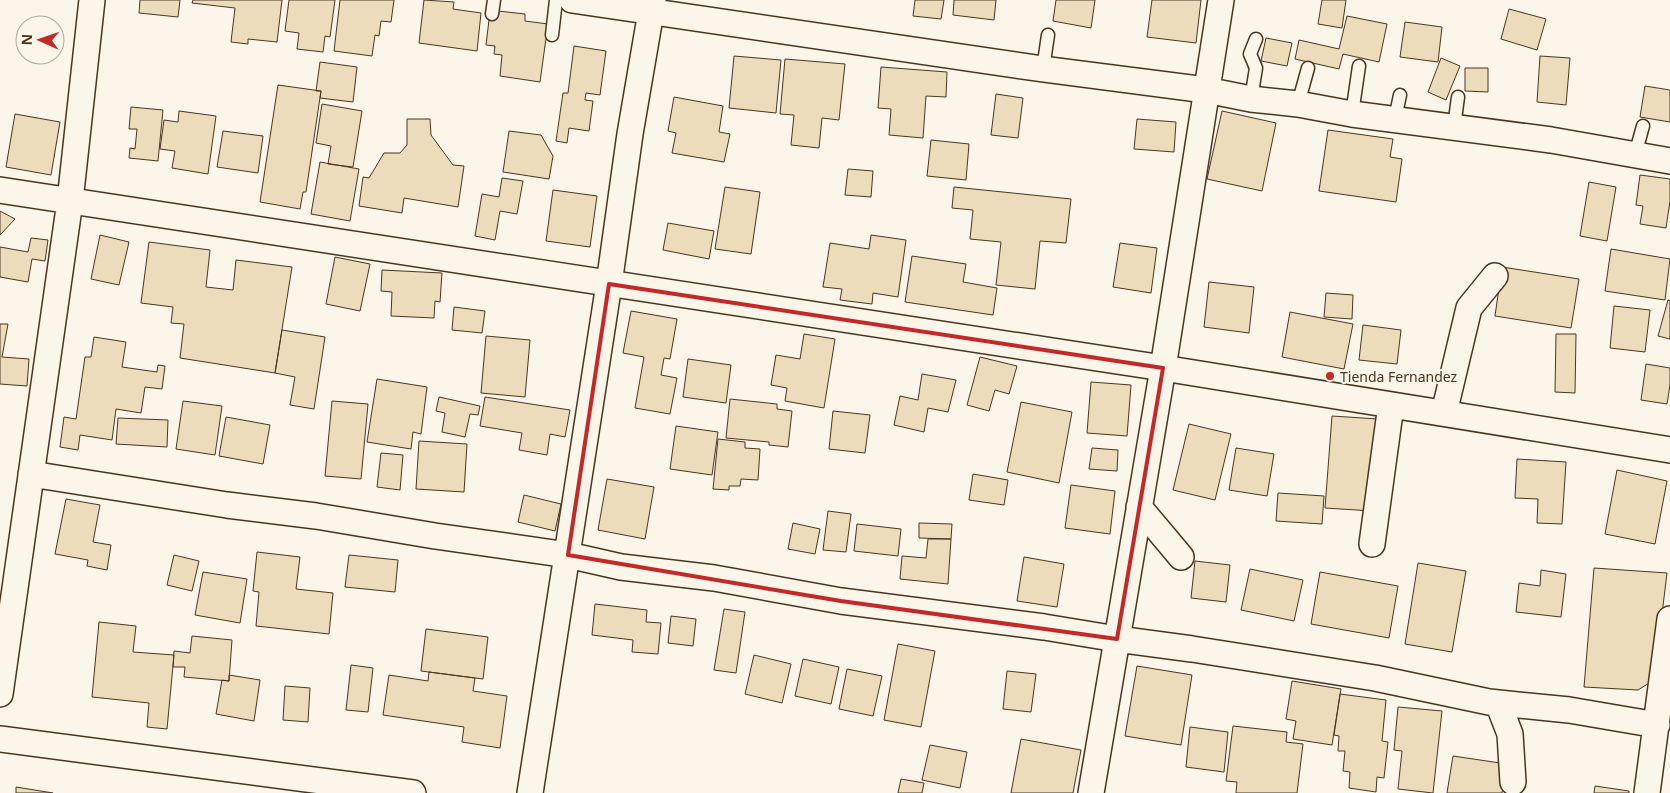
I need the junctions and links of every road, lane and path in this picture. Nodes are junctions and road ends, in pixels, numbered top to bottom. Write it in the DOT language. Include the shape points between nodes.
graph roads {
  1 [pos="92,0"];
  2 [pos="494,0"];
  3 [pos="556,0"];
  4 [pos="1221,0"];
  5 [pos="584,1"];
  6 [pos="617,3"];
  7 [pos="652,6"];
  8 [pos="492,14"];
  9 [pos="552,35"];
  10 [pos="1048,35"];
  11 [pos="1256,39"];
  12 [pos="1359,66"];
  13 [pos="1308,68"];
  14 [pos="1043,69"];
  15 [pos="1206,90"];
  16 [pos="1400,95"];
  17 [pos="1458,97"];
  18 [pos="1251,99"];
  19 [pos="1298,104"];
  20 [pos="1352,114"];
  21 [pos="1395,120"];
  22 [pos="1643,126"];
  23 [pos="1454,127"];
  24 [pos="1635,155"];
  25 [pos="1670,161"];
  26 [pos="0,190"];
  27 [pos="70,201"];
  28 [pos="1495,276"];
  29 [pos="609,284"];
  30 [pos="1163,368"];
  31 [pos="1390,405"];
  32 [pos="1444,413"];
  33 [pos="1670,450"];
  34 [pos="31,474"];
  35 [pos="1139,508"];
  36 [pos="1372,544"];
  37 [pos="568,555"];
  38 [pos="1181,556"];
  39 [pos="1670,619"];
  40 [pos="1117,640"];
  41 [pos="0,694"];
  42 [pos="1498,703"];
  43 [pos="1657,725"];
  44 [pos="0,739"];
  45 [pos="1513,782"];
  46 [pos="413,793"];
  47 [pos="530,793"];
  48 [pos="1091,793"];
  49 [pos="1647,793"];
  1 -- 27 [label="street"];
  2 -- 8 [label="lane"];
  3 -- 9 [label="lane"];
  4 -- 15 [label="street"];
  5 -- 6 [label="street"];
  6 -- 7 [label="street"];
  7 -- 14 [label="street" via="907,57"];
  7 -- 29 [label="street"];
  10 -- 14 [label="lane"];
  11 -- 18 [label="lane" via="1250,54 1256,68"];
  12 -- 20 [label="lane"];
  13 -- 19 [label="lane"];
  14 -- 15 [label="street"];
  15 -- 18 [label="street"];
  15 -- 30 [label="street"];
  16 -- 21 [label="lane"];
  17 -- 23 [label="lane"];
  18 -- 19 [label="street"];
  19 -- 20 [label="street"];
  20 -- 21 [label="street"];
  21 -- 23 [label="street"];
  22 -- 24 [label="lane"];
  23 -- 24 [label="street"];
  24 -- 25 [label="street"];
  26 -- 27 [label="street"];
  27 -- 29 [label="street"];
  27 -- 34 [label="street"];
  28 -- 32 [label="street" via="1469,308"];
  29 -- 30 [label="street"];
  29 -- 37 [label="street"];
  30 -- 31 [label="street"];
  30 -- 35 [label="street"];
  31 -- 32 [label="street"];
  31 -- 36 [label="street"];
  32 -- 33 [label="street"];
  34 -- 37 [label="street"];
  34 -- 41 [label="street"];
  35 -- 38 [label="street"];
  35 -- 40 [label="street"];
  37 -- 40 [label="street" via="841,601 1036,626"];
  37 -- 47 [label="street"];
  39 -- 43 [label="street"];
  40 -- 42 [label="street" via="1375,678"];
  40 -- 48 [label="street"];
  42 -- 43 [label="street" via="1569,710"];
  42 -- 45 [label="street" via="1510,734"];
  43 -- 49 [label="street"];
  44 -- 46 [label="street"];
}
